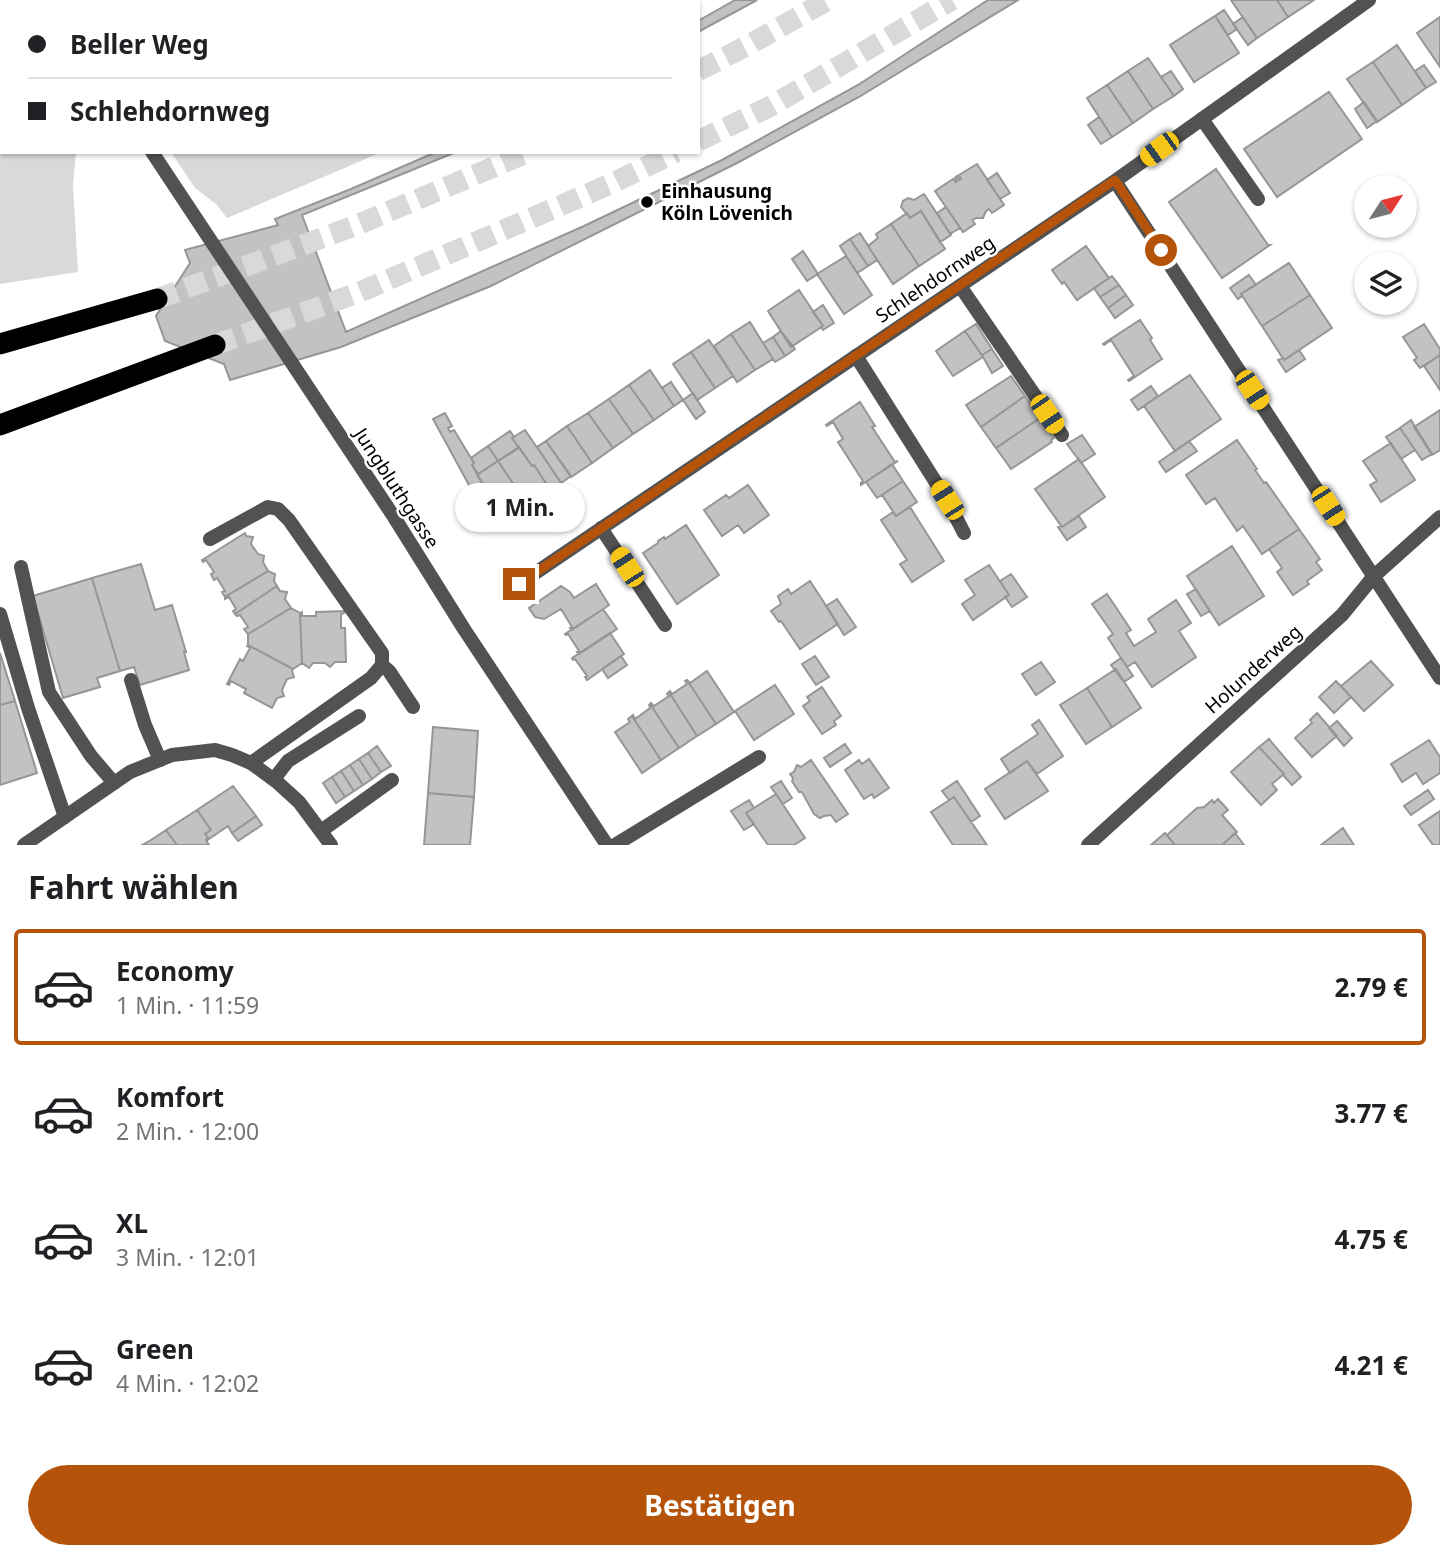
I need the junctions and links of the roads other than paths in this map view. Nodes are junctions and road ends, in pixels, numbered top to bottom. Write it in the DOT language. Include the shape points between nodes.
graph roads {
  1 [pos="1369,0"];
  2 [pos="1202,118"];
  3 [pos="153,154"];
  4 [pos="1115,180"];
  5 [pos="1258,199"];
  6 [pos="960,286"];
  7 [pos="157,299"];
  8 [pos="0,344"];
  9 [pos="215,345"];
  10 [pos="856,356"];
  11 [pos="0,425"];
  12 [pos="1062,435"];
  13 [pos="1440,517"];
  14 [pos="601,528"];
  15 [pos="964,533"];
  16 [pos="210,538"];
  17 [pos="20,567"];
  18 [pos="1374,576"];
  19 [pos="519,584"];
  20 [pos="0,614"];
  21 [pos="665,625"];
  22 [pos="382,666"];
  23 [pos="1440,678"];
  24 [pos="131,680"];
  25 [pos="413,707"];
  26 [pos="359,716"];
  27 [pos="759,757"];
  28 [pos="160,760"];
  29 [pos="251,763"];
  30 [pos="274,779"];
  31 [pos="392,780"];
  32 [pos="114,783"];
  33 [pos="65,817"];
  34 [pos="321,831"];
  35 [pos="24,845"];
  36 [pos="331,845"];
  37 [pos="607,845"];
  38 [pos="615,845"];
  39 [pos="1087,845"];
  1 -- 2 [label="street, Schlehdornweg"];
  2 -- 4 [label="street, Schlehdornweg"];
  2 -- 5 [label="street"];
  3 -- 37 [label="street, Jungbluthgasse"];
  4 -- 6 [label="street, Schlehdornweg"];
  4 -- 18 [label="street"];
  6 -- 10 [label="street, Schlehdornweg"];
  6 -- 12 [label="street"];
  7 -- 8 [label="highway"];
  9 -- 11 [label="highway"];
  10 -- 14 [label="street, Schlehdornweg"];
  10 -- 15 [label="street"];
  13 -- 18 [label="street, Holunderweg"];
  14 -- 19 [label="street, Schlehdornweg"];
  14 -- 21 [label="street"];
  16 -- 22 [label="street" via="268,507 278,509 382,653"];
  17 -- 32 [label="street" via="49,692 91,757"];
  18 -- 23 [label="street"];
  18 -- 39 [label="street, Holunderweg" via="1342,615"];
  20 -- 33 [label="street"];
  22 -- 25 [label="street"];
  22 -- 29 [label="street"];
  24 -- 28 [label="street"];
  26 -- 30 [label="street" via="288,761"];
  27 -- 38 [label="street"];
  28 -- 29 [label="street" via="215,750"];
  28 -- 32 [label="street"];
  29 -- 30 [label="street"];
  30 -- 34 [label="street"];
  31 -- 34 [label="street"];
  32 -- 33 [label="street"];
  33 -- 35 [label="street"];
  34 -- 36 [label="street"];
}
